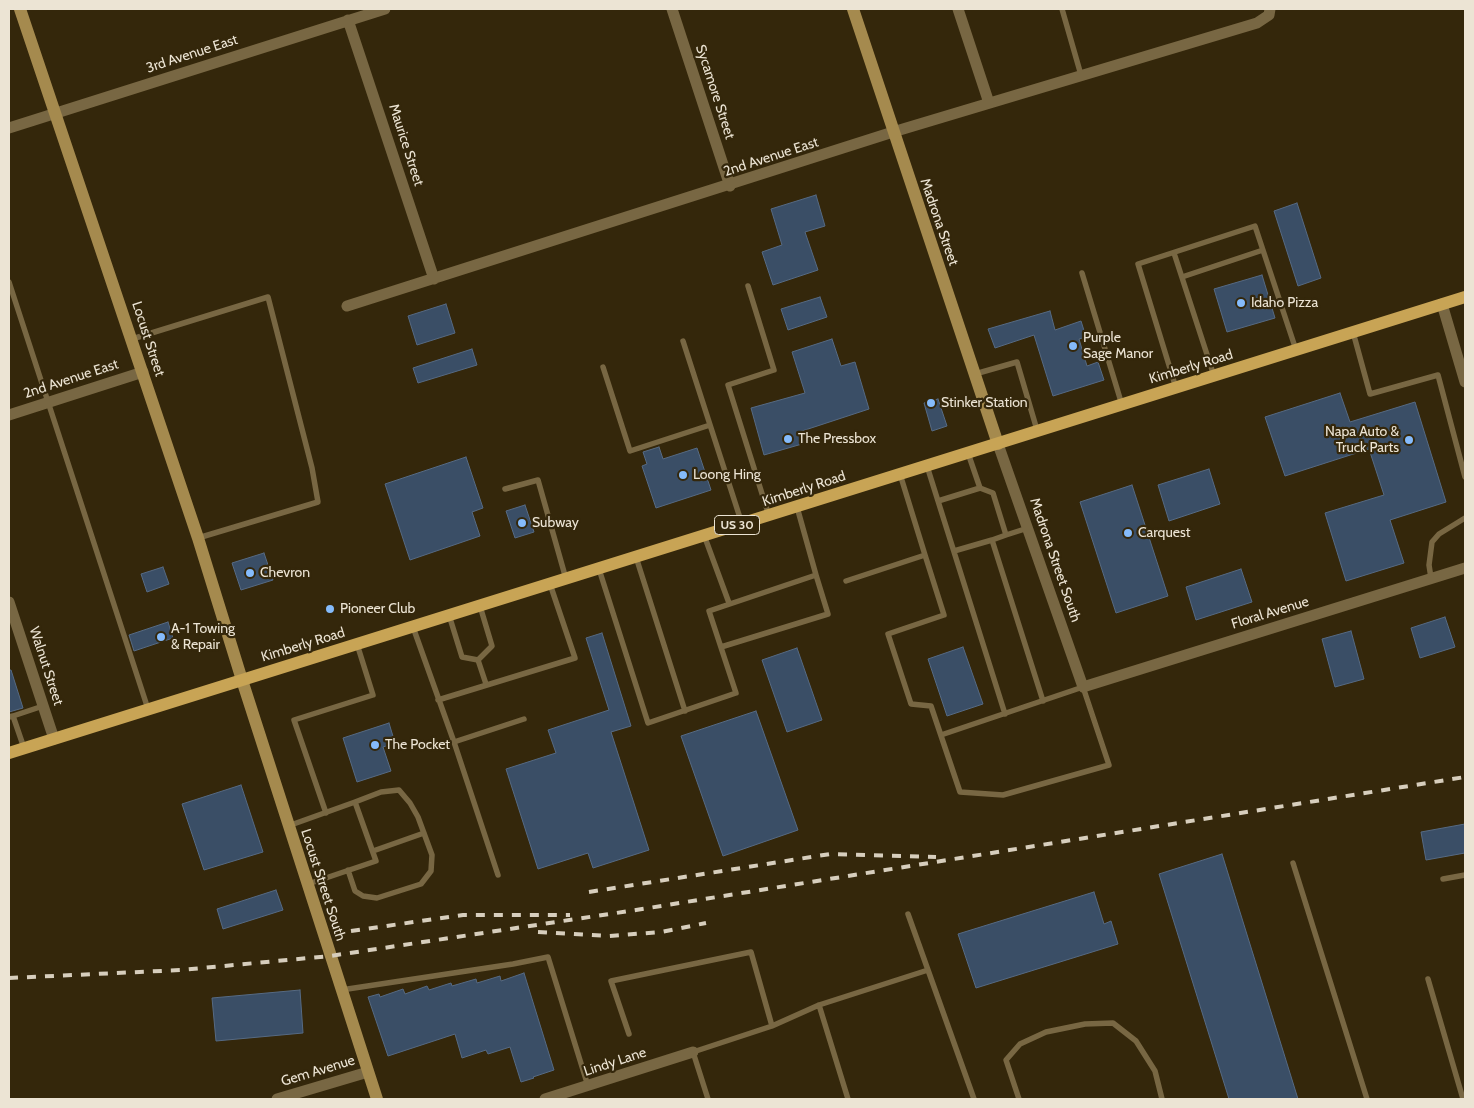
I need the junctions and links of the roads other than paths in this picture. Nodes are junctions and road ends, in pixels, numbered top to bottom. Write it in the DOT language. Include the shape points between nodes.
graph roads {
  1 [pos="20,9"];
  2 [pos="386,9"];
  3 [pos="672,9"];
  4 [pos="853,9"];
  5 [pos="958,9"];
  6 [pos="1062,9"];
  7 [pos="1270,9"];
  8 [pos="348,20"];
  9 [pos="1082,75"];
  10 [pos="989,103"];
  11 [pos="55,113"];
  12 [pos="9,128"];
  13 [pos="893,132"];
  14 [pos="730,186"];
  15 [pos="1263,250"];
  16 [pos="1174,253"];
  17 [pos="1082,273"];
  18 [pos="1182,277"];
  19 [pos="434,279"];
  20 [pos="9,282"];
  21 [pos="748,286"];
  22 [pos="1465,297"];
  23 [pos="1442,304"];
  24 [pos="347,306"];
  25 [pos="1353,332"];
  26 [pos="132,339"];
  27 [pos="683,341"];
  28 [pos="1296,350"];
  29 [pos="603,367"];
  30 [pos="143,372"];
  31 [pos="975,374"];
  32 [pos="1214,376"];
  33 [pos="1465,382"];
  34 [pos="1176,388"];
  35 [pos="48,402"];
  36 [pos="1122,405"];
  37 [pos="9,416"];
  38 [pos="710,425"];
  39 [pos="1037,431"];
  40 [pos="998,444"];
  41 [pos="968,453"];
  42 [pos="927,466"];
  43 [pos="900,474"];
  44 [pos="1465,477"];
  45 [pos="980,488"];
  46 [pos="505,489"];
  47 [pos="938,501"];
  48 [pos="797,506"];
  49 [pos="769,516"];
  50 [pos="1465,518"];
  51 [pos="742,524"];
  52 [pos="1028,528"];
  53 [pos="1006,535"];
  54 [pos="704,536"];
  55 [pos="198,538"];
  56 [pos="992,540"];
  57 [pos="954,551"];
  58 [pos="925,555"];
  59 [pos="636,557"];
  60 [pos="1465,568"];
  61 [pos="599,569"];
  62 [pos="816,575"];
  63 [pos="1432,578"];
  64 [pos="566,579"];
  65 [pos="846,581"];
  66 [pos="550,584"];
  67 [pos="9,602"];
  68 [pos="730,604"];
  69 [pos="480,606"];
  70 [pos="449,615"];
  71 [pos="412,627"];
  72 [pos="357,644"];
  73 [pos="721,647"];
  74 [pos="478,660"];
  75 [pos="242,680"];
  76 [pos="486,684"];
  77 [pos="1083,687"];
  78 [pos="438,700"];
  79 [pos="1043,701"];
  80 [pos="43,706"];
  81 [pos="148,709"];
  82 [pos="685,711"];
  83 [pos="1005,714"];
  84 [pos="11,717"];
  85 [pos="524,719"];
  86 [pos="941,735"];
  87 [pos="54,739"];
  88 [pos="454,742"];
  89 [pos="24,748"];
  90 [pos="9,753"];
  91 [pos="356,802"];
  92 [pos="326,813"];
  93 [pos="288,826"];
  94 [pos="424,833"];
  95 [pos="373,851"];
  96 [pos="1293,863"];
  97 [pos="348,870"];
  98 [pos="1465,875"];
  99 [pos="498,876"];
  100 [pos="1443,879"];
  101 [pos="307,884"];
  102 [pos="908,914"];
  103 [pos="928,970"];
  104 [pos="1428,979"];
  105 [pos="341,990"];
  106 [pos="819,1005"];
  107 [pos="772,1026"];
  108 [pos="629,1034"];
  109 [pos="693,1052"];
  110 [pos="368,1072"];
  111 [pos="588,1086"];
  112 [pos="276,1099"];
  113 [pos="377,1099"];
  114 [pos="545,1099"];
  115 [pos="708,1099"];
  116 [pos="848,1099"];
  117 [pos="974,1099"];
  118 [pos="1019,1099"];
  119 [pos="1162,1099"];
  120 [pos="1367,1099"];
  121 [pos="1463,1099"];
  1 -- 11 [label="street, Locust Street"];
  2 -- 8 [label="street, 3rd Avenue East"];
  3 -- 14 [label="street, Sycamore Street"];
  4 -- 13 [label="street, Madrona Street"];
  5 -- 10 [label="street"];
  6 -- 9 [label="lane"];
  7 -- 9 [label="street, 2nd Avenue East" via="1269,15 1257,23"];
  8 -- 11 [label="street, 3rd Avenue East"];
  8 -- 19 [label="street, Maurice Street"];
  9 -- 10 [label="street, 2nd Avenue East"];
  10 -- 13 [label="street, 2nd Avenue East"];
  11 -- 12 [label="street, 3rd Avenue East"];
  11 -- 26 [label="street, Locust Street"];
  13 -- 14 [label="street, 2nd Avenue East"];
  13 -- 31 [label="street, Madrona Street"];
  14 -- 19 [label="street, 2nd Avenue East"];
  15 -- 16 [label="lane" via="1255,226"];
  15 -- 18 [label="lane"];
  15 -- 28 [label="lane"];
  16 -- 18 [label="lane"];
  16 -- 34 [label="lane" via="1138,264"];
  17 -- 36 [label="lane"];
  18 -- 32 [label="lane"];
  19 -- 24 [label="street, 2nd Avenue East"];
  20 -- 35 [label="lane"];
  21 -- 49 [label="lane" via="774,370 728,385"];
  22 -- 23 [label="main road, Kimberly Road / US 30"];
  23 -- 25 [label="main road, Kimberly Road / US 30"];
  23 -- 33 [label="street"];
  25 -- 28 [label="main road, Kimberly Road / US 30"];
  25 -- 44 [label="lane" via="1370,394 1438,375"];
  26 -- 30 [label="street, Locust Street"];
  26 -- 55 [label="lane" via="268,296 318,502"];
  27 -- 38 [label="lane"];
  28 -- 32 [label="main road, Kimberly Road / US 30"];
  29 -- 38 [label="lane" via="630,450"];
  30 -- 35 [label="street, 2nd Avenue East"];
  30 -- 55 [label="street, Locust Street"];
  31 -- 39 [label="lane" via="1017,362"];
  31 -- 40 [label="street, Madrona Street"];
  32 -- 34 [label="main road, Kimberly Road / US 30"];
  34 -- 36 [label="main road, Kimberly Road / US 30"];
  35 -- 37 [label="street, 2nd Avenue East"];
  35 -- 81 [label="lane"];
  36 -- 39 [label="main road, Kimberly Road / US 30"];
  38 -- 51 [label="lane"];
  39 -- 40 [label="main road, Kimberly Road / US 30"];
  40 -- 41 [label="main road, Kimberly Road / US 30"];
  40 -- 52 [label="street, Madrona Street South"];
  41 -- 42 [label="main road, Kimberly Road / US 30"];
  41 -- 45 [label="lane"];
  42 -- 43 [label="main road, Kimberly Road / US 30"];
  42 -- 47 [label="lane"];
  43 -- 48 [label="main road, Kimberly Road / US 30"];
  43 -- 58 [label="lane"];
  45 -- 47 [label="lane"];
  45 -- 53 [label="lane" via="993,493"];
  46 -- 64 [label="lane" via="538,480"];
  47 -- 57 [label="lane"];
  48 -- 49 [label="main road, Kimberly Road / US 30"];
  48 -- 62 [label="lane"];
  49 -- 51 [label="main road, Kimberly Road / US 30"];
  50 -- 63 [label="lane" via="1438,534 1432,542 1429,565"];
  51 -- 54 [label="main road, Kimberly Road / US 30"];
  52 -- 53 [label="lane"];
  52 -- 77 [label="street, Madrona Street South"];
  53 -- 56 [label="lane"];
  54 -- 59 [label="main road, Kimberly Road / US 30"];
  54 -- 68 [label="lane"];
  55 -- 75 [label="street, Locust Street"];
  56 -- 57 [label="lane"];
  56 -- 79 [label="lane"];
  57 -- 83 [label="lane"];
  58 -- 65 [label="lane"];
  58 -- 86 [label="lane" via="944,615 888,634 911,704 931,706"];
  59 -- 61 [label="main road, Kimberly Road / US 30"];
  59 -- 82 [label="lane"];
  60 -- 63 [label="street, Floral Avenue"];
  61 -- 64 [label="main road, Kimberly Road / US 30"];
  61 -- 82 [label="lane" via="648,723"];
  62 -- 68 [label="lane"];
  62 -- 73 [label="lane" via="828,614"];
  63 -- 77 [label="street, Floral Avenue"];
  64 -- 66 [label="main road, Kimberly Road / US 30"];
  66 -- 69 [label="main road, Kimberly Road / US 30"];
  66 -- 76 [label="lane" via="575,658"];
  67 -- 80 [label="street, Walnut Street"];
  68 -- 73 [label="lane" via="709,610"];
  69 -- 70 [label="main road, Kimberly Road / US 30"];
  69 -- 74 [label="lane" via="492,646"];
  70 -- 71 [label="main road, Kimberly Road / US 30"];
  70 -- 74 [label="lane" via="462,657"];
  71 -- 72 [label="main road, Kimberly Road / US 30"];
  71 -- 78 [label="lane"];
  72 -- 75 [label="main road, Kimberly Road / US 30"];
  72 -- 92 [label="lane" via="373,695 294,720"];
  73 -- 82 [label="lane" via="736,693"];
  74 -- 76 [label="lane"];
  75 -- 81 [label="main road, Kimberly Road / US 30"];
  75 -- 93 [label="street, Locust Street South"];
  76 -- 78 [label="lane"];
  77 -- 79 [label="lane"];
  77 -- 86 [label="lane" via="1109,765 1003,795 960,792"];
  78 -- 88 [label="lane"];
  79 -- 83 [label="lane"];
  80 -- 84 [label="lane"];
  80 -- 87 [label="street, Walnut Street"];
  81 -- 87 [label="main road, Kimberly Road / US 30"];
  83 -- 86 [label="lane"];
  84 -- 89 [label="lane"];
  85 -- 88 [label="lane"];
  87 -- 89 [label="main road, Kimberly Road / US 30"];
  88 -- 99 [label="lane"];
  89 -- 90 [label="main road, Kimberly Road / US 30"];
  91 -- 92 [label="lane"];
  91 -- 94 [label="lane" via="381,792 399,790 410,803"];
  91 -- 95 [label="lane"];
  92 -- 93 [label="lane"];
  93 -- 101 [label="street, Locust Street South"];
  94 -- 95 [label="lane"];
  94 -- 97 [label="lane" via="432,855 432,871 421,884 377,898 363,896 355,891"];
  95 -- 97 [label="lane" via="376,861"];
  96 -- 120 [label="lane"];
  97 -- 101 [label="lane"];
  98 -- 100 [label="lane"];
  101 -- 105 [label="street, Locust Street South"];
  102 -- 103 [label="lane"];
  103 -- 106 [label="lane"];
  103 -- 117 [label="lane"];
  104 -- 121 [label="lane"];
  105 -- 110 [label="street, Locust Street South"];
  105 -- 111 [label="lane" via="548,957"];
  106 -- 107 [label="lane"];
  106 -- 116 [label="lane"];
  107 -- 108 [label="lane" via="751,952 612,982"];
  107 -- 109 [label="lane"];
  109 -- 111 [label="street, Lindy Lane"];
  109 -- 115 [label="lane"];
  110 -- 112 [label="street, Gem Avenue"];
  110 -- 113 [label="street, Locust Street South"];
  111 -- 114 [label="street, Lindy Lane"];
  118 -- 119 [label="lane" via="1006,1060 1020,1044 1046,1032 1085,1024 1113,1023 1136,1041 1155,1071"];
}
